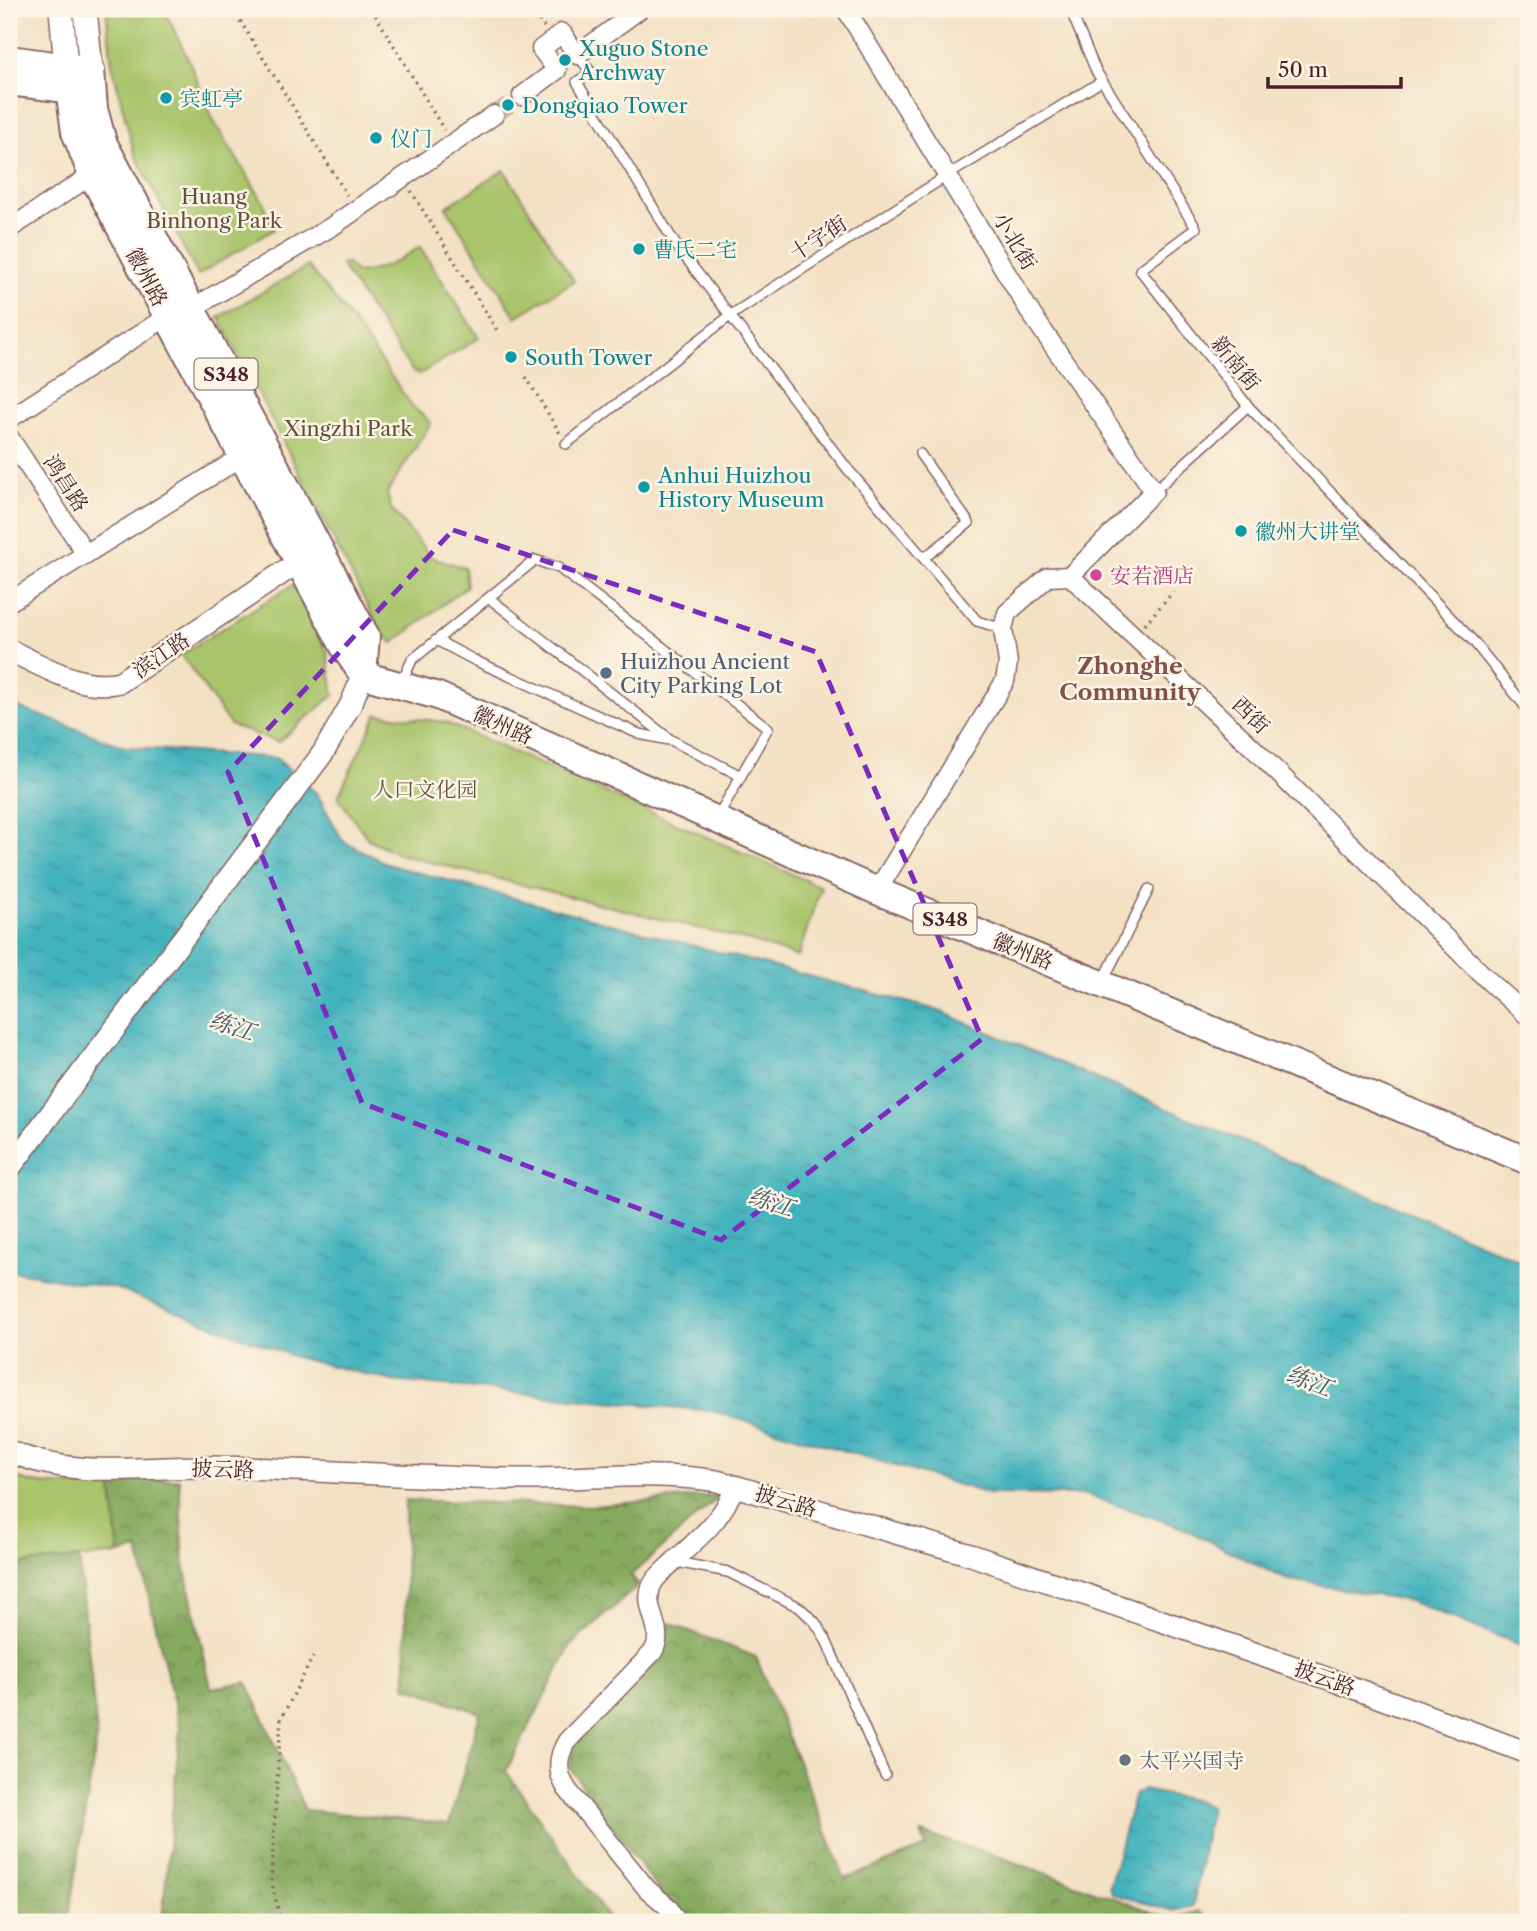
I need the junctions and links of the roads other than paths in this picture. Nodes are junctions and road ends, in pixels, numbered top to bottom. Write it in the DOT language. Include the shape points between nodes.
graph roads {
  1 [pos="61,9"];
  2 [pos="85,9"];
  3 [pos="640,9"];
  4 [pos="846,9"];
  5 [pos="1070,9"];
  6 [pos="577,55"];
  7 [pos="9,59"];
  8 [pos="80,80"];
  9 [pos="1102,81"];
  10 [pos="9,82"];
  11 [pos="522,96"];
  12 [pos="494,115"];
  13 [pos="92,175"];
  14 [pos="948,175"];
  15 [pos="9,229"];
  16 [pos="180,313"];
  17 [pos="731,315"];
  18 [pos="1248,406"];
  19 [pos="9,419"];
  20 [pos="9,437"];
  21 [pos="566,444"];
  22 [pos="920,454"];
  23 [pos="243,456"];
  24 [pos="1154,491"];
  25 [pos="86,554"];
  26 [pos="924,558"];
  27 [pos="300,561"];
  28 [pos="1070,576"];
  29 [pos="489,598"];
  30 [pos="9,602"];
  31 [pos="1003,629"];
  32 [pos="436,640"];
  33 [pos="9,650"];
  34 [pos="363,675"];
  35 [pos="400,685"];
  36 [pos="1528,710"];
  37 [pos="671,740"];
  38 [pos="741,776"];
  39 [pos="716,819"];
  40 [pos="1149,889"];
  41 [pos="877,891"];
  42 [pos="1102,983"];
  43 [pos="1528,1016"];
  44 [pos="1528,1161"];
  45 [pos="9,1169"];
  46 [pos="9,1451"];
  47 [pos="735,1486"];
  48 [pos="674,1562"];
  49 [pos="1528,1753"];
  50 [pos="885,1775"];
  51 [pos="677,1922"];
  1 -- 8 [label="main road, 徽州路"];
  2 -- 8 [label="main road, 徽州路"];
  3 -- 6 [label="street"];
  4 -- 14 [label="street, 小北街"];
  5 -- 9 [label="lane, 新南街"];
  6 -- 11 [label="street" via="562,33 541,48 557,70"];
  6 -- 17 [label="lane" via="591,72 577,82 676,245"];
  7 -- 8 [label="main road"];
  8 -- 10 [label="main road"];
  8 -- 13 [label="main road, 徽州路 / S348" via="75,132"];
  8 -- 16 [label="main road, 徽州路 / S348"];
  9 -- 14 [label="lane, 十字街"];
  9 -- 18 [label="lane, 新南街" via="1196,228 1140,270"];
  12 -- 16 [label="street" via="331,227"];
  13 -- 15 [label="street"];
  13 -- 16 [label="main road, 徽州路 / S348"];
  14 -- 17 [label="lane, 十字街"];
  14 -- 24 [label="street, 小北街" via="1032,315"];
  16 -- 19 [label="street"];
  16 -- 23 [label="main road, 徽州路 / S348"];
  16 -- 34 [label="main road, 徽州路 / S348" via="366,636"];
  17 -- 21 [label="lane, 十字街"];
  17 -- 26 [label="lane" via="846,467"];
  18 -- 24 [label="lane"];
  18 -- 36 [label="lane, 新南街" via="1475,643"];
  20 -- 25 [label="street, 鸿昌路"];
  22 -- 26 [label="lane" via="969,523"];
  23 -- 25 [label="street"];
  23 -- 27 [label="main road, 徽州路 / S348"];
  24 -- 28 [label="street"];
  25 -- 30 [label="street"];
  26 -- 31 [label="lane" via="977,621"];
  27 -- 33 [label="street, 滨江路" via="120,682 88,683"];
  27 -- 34 [label="main road, 徽州路 / S348"];
  28 -- 31 [label="street" via="1048,577 1007,613"];
  28 -- 43 [label="street, 西街"];
  29 -- 32 [label="lane"];
  29 -- 37 [label="lane"];
  29 -- 38 [label="lane" via="535,560 559,568 768,728"];
  31 -- 41 [label="street" via="1009,663 1004,681"];
  32 -- 35 [label="lane" via="412,660"];
  32 -- 37 [label="lane" via="639,734"];
  34 -- 35 [label="main road, 徽州路 / S348"];
  34 -- 45 [label="street" via="323,753"];
  35 -- 39 [label="main road, 徽州路 / S348" via="439,696"];
  37 -- 38 [label="lane"];
  38 -- 39 [label="lane"];
  39 -- 41 [label="main road, 徽州路 / S348"];
  40 -- 42 [label="lane"];
  41 -- 42 [label="main road, 徽州路 / S348"];
  42 -- 44 [label="main road, 徽州路 / S348"];
  46 -- 47 [label="street, 披云路" via="52,1466 88,1471 204,1467 434,1478 680,1476"];
  47 -- 48 [label="street" via="716,1522"];
  47 -- 49 [label="street, 披云路" via="971,1555"];
  48 -- 50 [label="lane" via="728,1572 808,1614 825,1638"];
  48 -- 51 [label="street" via="653,1581 649,1596 659,1633 656,1646 567,1741 559,1765 567,1789"];
}
